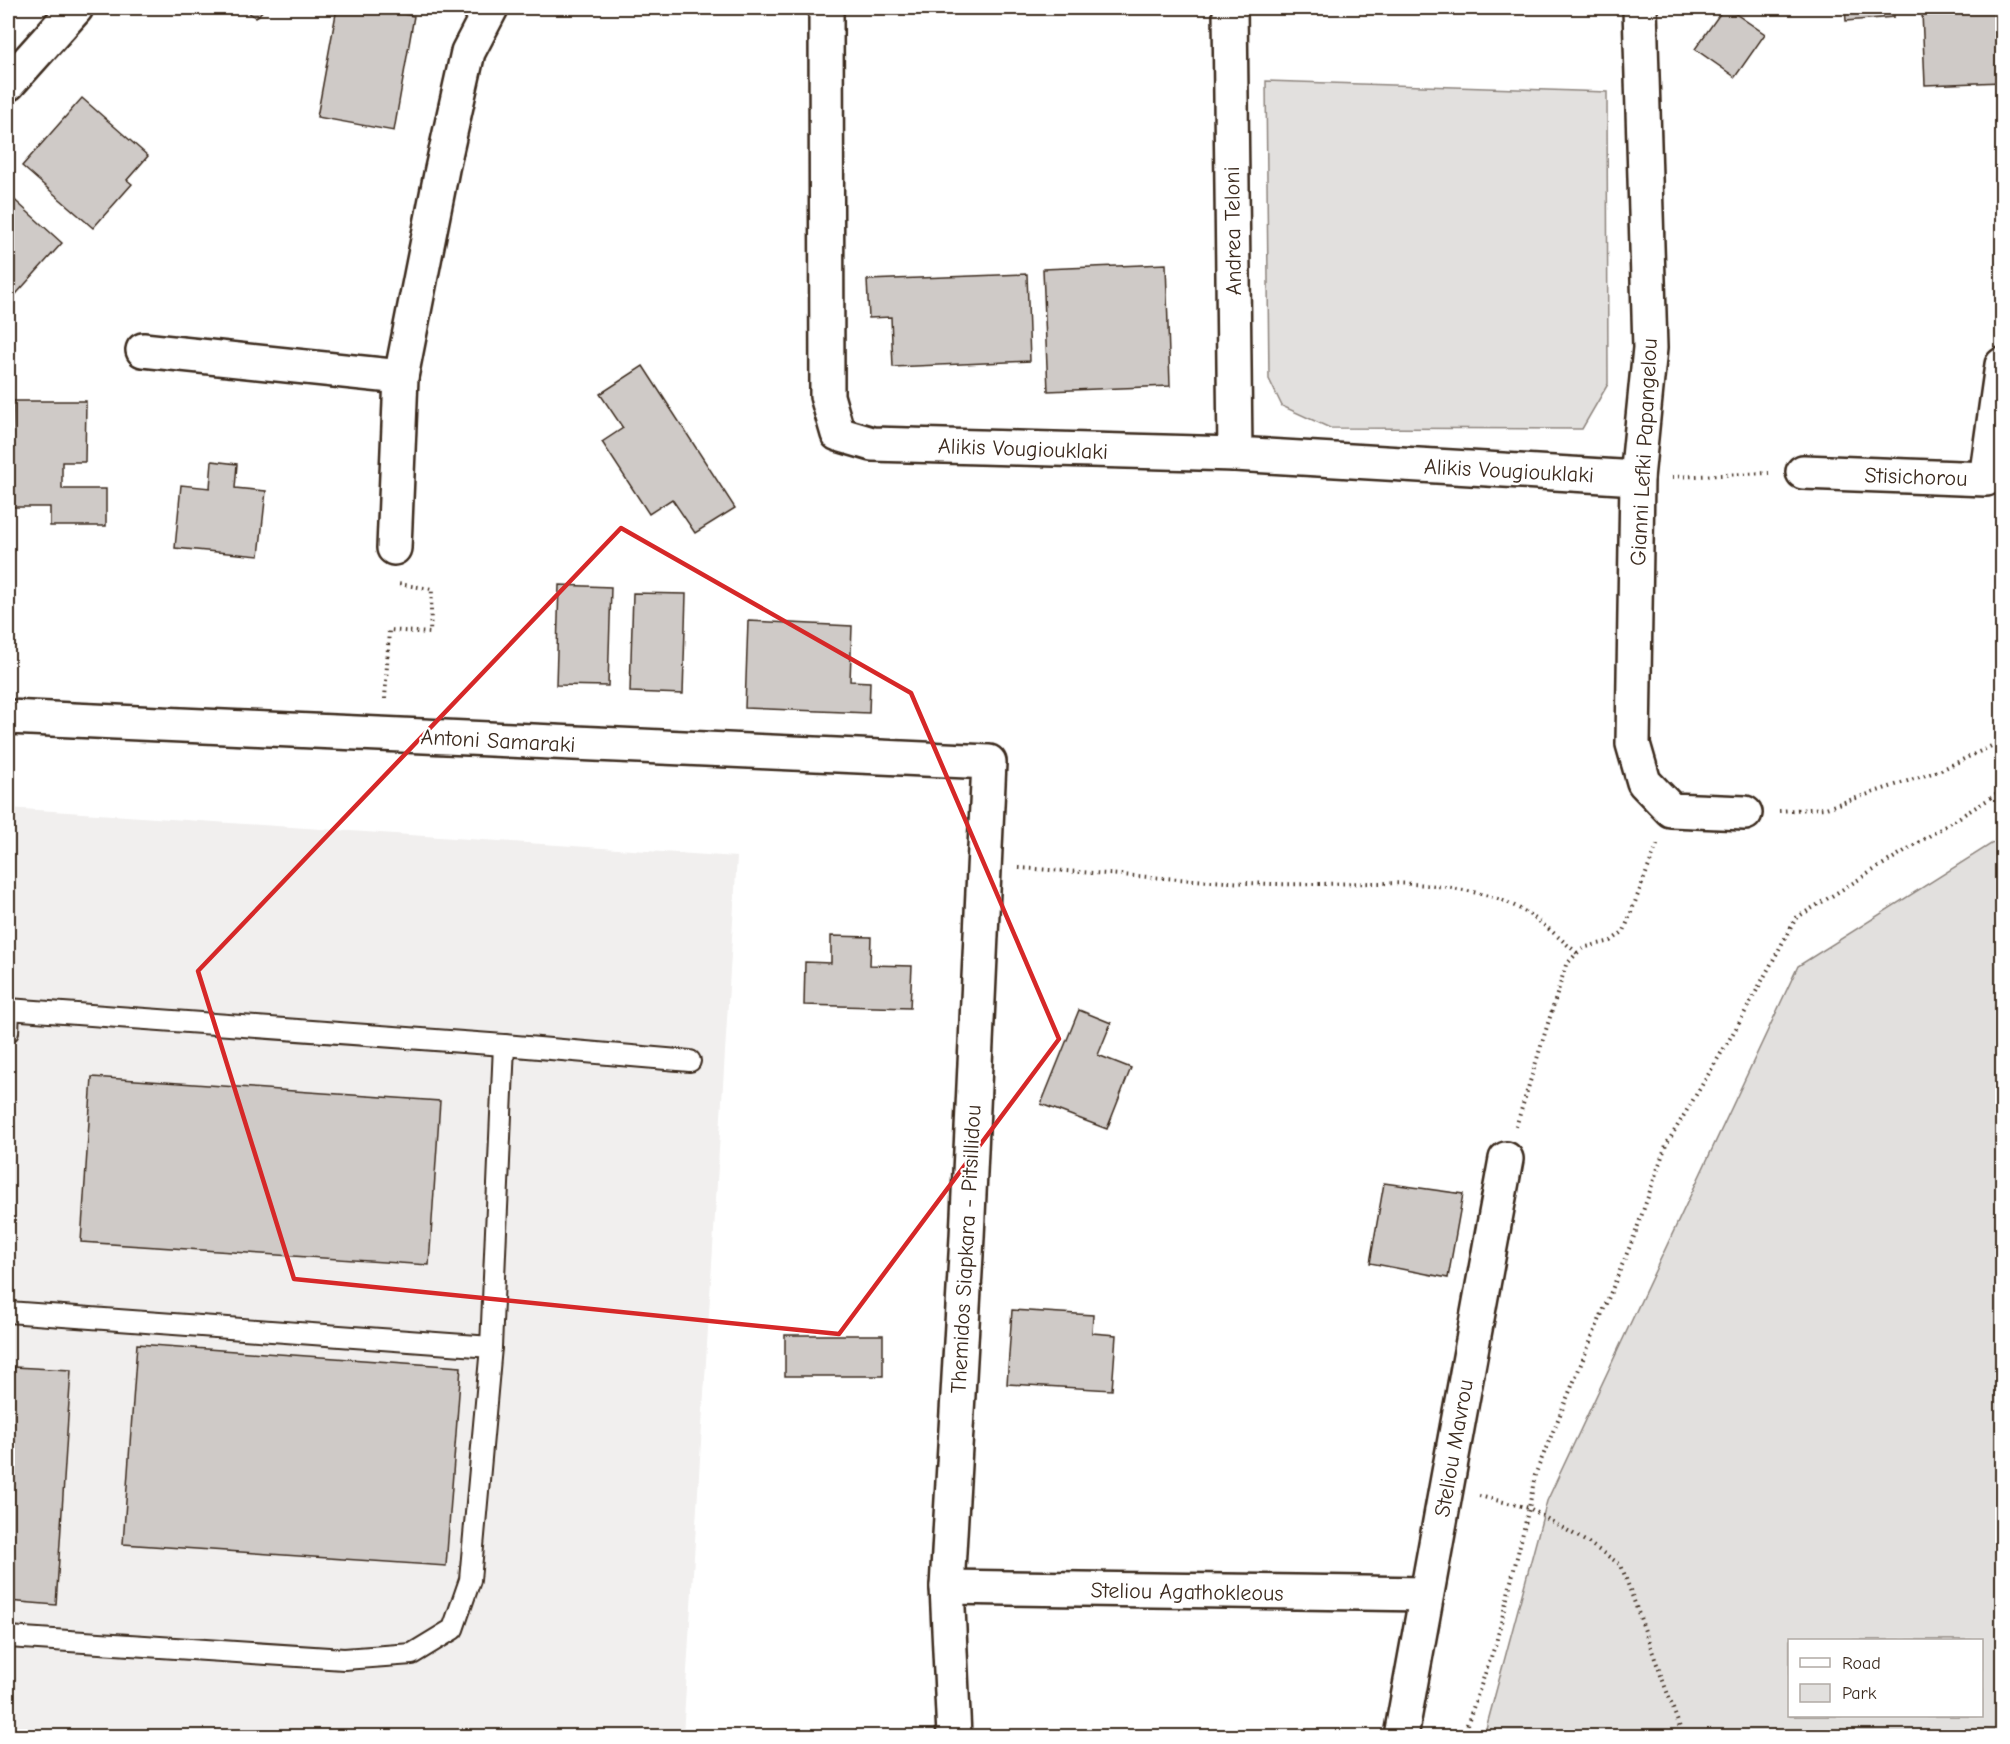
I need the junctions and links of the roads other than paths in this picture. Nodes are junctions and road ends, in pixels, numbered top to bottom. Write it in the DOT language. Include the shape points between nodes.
graph roads {
  1 [pos="76,8"];
  2 [pos="491,8"];
  3 [pos="826,8"];
  4 [pos="1230,8"];
  5 [pos="1640,8"];
  6 [pos="8,84"];
  7 [pos="143,350"];
  8 [pos="2002,365"];
  9 [pos="400,377"];
  10 [pos="1235,454"];
  11 [pos="1803,472"];
  12 [pos="1637,478"];
  13 [pos="394,548"];
  14 [pos="8,717"];
  15 [pos="989,762"];
  16 [pos="1745,813"];
  17 [pos="8,1009"];
  18 [pos="8,1032"];
  19 [pos="504,1045"];
  20 [pos="690,1061"];
  21 [pos="1506,1159"];
  22 [pos="8,1312"];
  23 [pos="491,1347"];
  24 [pos="947,1587"];
  25 [pos="1426,1594"];
  26 [pos="8,1637"];
  27 [pos="954,1737"];
  28 [pos="1401,1737"];
  1 -- 6 [label="street"];
  2 -- 9 [label="street" via="468,52"];
  3 -- 10 [label="street, Alikis Vougiouklaki" via="827,396 838,434 872,444"];
  4 -- 10 [label="street, Andrea Teloni"];
  5 -- 12 [label="street, Gianni Lefki Papangelou" via="1650,348"];
  7 -- 9 [label="street"];
  8 -- 11 [label="street, Stisichorou" via="1986,479"];
  9 -- 13 [label="street"];
  10 -- 12 [label="street, Alikis Vougiouklaki"];
  12 -- 16 [label="street, Gianni Lefki Papangelou" via="1633,744 1644,782 1671,810"];
  14 -- 15 [label="street, Antoni Samaraki"];
  15 -- 24 [label="street, Themidos Siapkara - Pitsillidou"];
  17 -- 18 [label="lane"];
  17 -- 19 [label="lane"];
  19 -- 20 [label="lane"];
  19 -- 23 [label="lane"];
  21 -- 25 [label="street, Steliou Mavrou"];
  22 -- 23 [label="lane"];
  23 -- 26 [label="lane" via="470,1580 453,1629 412,1653 344,1659"];
  24 -- 25 [label="street, Steliou Agathokleous"];
  24 -- 27 [label="street, Themidos Siapkara - Pitsillidou"];
  25 -- 28 [label="street, Steliou Mavrou"];
}
